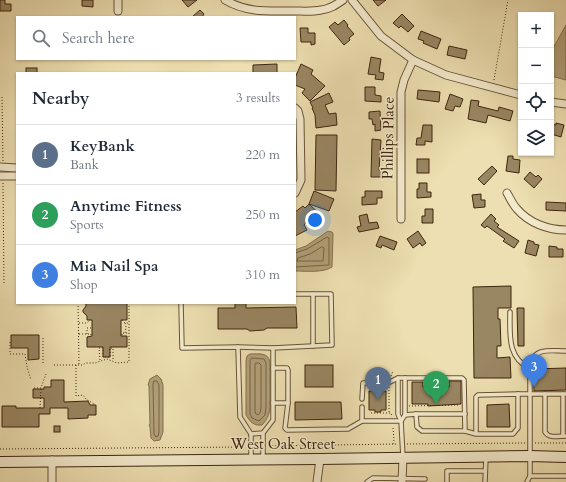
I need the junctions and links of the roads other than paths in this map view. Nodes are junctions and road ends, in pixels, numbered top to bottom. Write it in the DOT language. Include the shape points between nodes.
graph roads {
  1 [pos="118,0"];
  2 [pos="225,0"];
  3 [pos="343,0"];
  4 [pos="352,0"];
  5 [pos="118,11"];
  6 [pos="413,60"];
  7 [pos="518,94"];
  8 [pos="554,102"];
  9 [pos="566,104"];
  10 [pos="296,109"];
  11 [pos="1,164"];
  12 [pos="16,168"];
  13 [pos="16,176"];
  14 [pos="2,179"];
  15 [pos="296,192"];
  16 [pos="507,193"];
  17 [pos="400,219"];
  18 [pos="566,230"];
  19 [pos="296,294"];
  20 [pos="313,294"];
  21 [pos="181,304"];
  22 [pos="510,312"];
  23 [pos="313,346"];
  24 [pos="238,347"];
  25 [pos="273,348"];
  26 [pos="566,351"];
  27 [pos="273,368"];
  28 [pos="530,370"];
  29 [pos="398,378"];
  30 [pos="405,378"];
  31 [pos="518,394"];
  32 [pos="530,394"];
  33 [pos="545,394"];
  34 [pos="564,394"];
  35 [pos="362,399"];
  36 [pos="273,403"];
  37 [pos="288,404"];
  38 [pos="362,407"];
  39 [pos="416,414"];
  40 [pos="465,414"];
  41 [pos="405,415"];
  42 [pos="362,421"];
  43 [pos="401,421"];
  44 [pos="465,431"];
  45 [pos="263,433"];
  46 [pos="251,434"];
  47 [pos="476,434"];
  48 [pos="565,436"];
  49 [pos="486,456"];
  50 [pos="529,456"];
  51 [pos="566,457"];
  52 [pos="403,458"];
  53 [pos="251,459"];
  54 [pos="263,459"];
  55 [pos="320,459"];
  56 [pos="52,460"];
  57 [pos="0,462"];
  58 [pos="485,471"];
  59 [pos="530,476"];
  60 [pos="566,476"];
  61 [pos="425,479"];
  62 [pos="402,480"];
  63 [pos="52,482"];
  64 [pos="317,482"];
  65 [pos="367,482"];
  66 [pos="447,482"];
  67 [pos="485,482"];
  68 [pos="527,482"];
  1 -- 5 [label="street"];
  2 -- 3 [label="street" via="245,9 259,10 320,10 333,7"];
  4 -- 6 [label="street" via="381,36"];
  6 -- 7 [label="street" via="446,75"];
  6 -- 17 [label="street, Phillips Place" via="401,92"];
  8 -- 9 [label="street"];
  10 -- 15 [label="street" via="300,119 301,180"];
  11 -- 12 [label="street"];
  13 -- 14 [label="street"];
  16 -- 18 [label="street" via="517,209 530,220 543,227"];
  19 -- 20 [label="lane"];
  20 -- 23 [label="lane"];
  20 -- 23 [label="lane" via="331,294 332,345"];
  21 -- 24 [label="lane" via="182,348"];
  22 -- 28 [label="lane" via="510,344 522,365"];
  23 -- 25 [label="lane"];
  24 -- 25 [label="lane"];
  24 -- 46 [label="lane" via="240,418"];
  25 -- 27 [label="lane"];
  26 -- 28 [label="lane" via="539,352 533,356"];
  27 -- 36 [label="lane"];
  27 -- 37 [label="lane" via="288,370"];
  28 -- 32 [label="lane"];
  29 -- 30 [label="lane"];
  29 -- 35 [label="lane" via="390,382 362,383"];
  29 -- 43 [label="lane" via="398,414"];
  30 -- 40 [label="lane" via="462,378"];
  30 -- 41 [label="lane"];
  31 -- 32 [label="lane"];
  31 -- 47 [label="lane" via="518,428 513,434"];
  31 -- 47 [label="lane" via="478,395"];
  32 -- 33 [label="lane"];
  32 -- 50 [label="lane"];
  33 -- 34 [label="lane"];
  33 -- 48 [label="lane" via="546,435"];
  34 -- 48 [label="lane"];
  36 -- 37 [label="lane"];
  36 -- 45 [label="lane" via="273,420"];
  37 -- 42 [label="lane" via="285,428 288,430 348,429"];
  38 -- 42 [label="lane"];
  39 -- 40 [label="lane"];
  39 -- 41 [label="lane"];
  39 -- 44 [label="lane" via="417,427 422,431"];
  40 -- 44 [label="lane"];
  41 -- 43 [label="lane"];
  42 -- 43 [label="lane"];
  43 -- 52 [label="lane"];
  44 -- 47 [label="lane"];
  45 -- 46 [label="lane"];
  45 -- 54 [label="lane"];
  46 -- 53 [label="lane"];
  49 -- 50 [label="main road, West Oak Street"];
  49 -- 52 [label="main road, West Oak Street"];
  49 -- 58 [label="lane"];
  50 -- 51 [label="main road, West Oak Street"];
  50 -- 59 [label="lane"];
  52 -- 55 [label="main road, West Oak Street"];
  52 -- 62 [label="street"];
  53 -- 54 [label="main road, West Oak Street"];
  53 -- 56 [label="main road, West Oak Street"];
  54 -- 55 [label="main road, West Oak Street"];
  55 -- 64 [label="street"];
  56 -- 57 [label="main road, West Oak Street"];
  56 -- 63 [label="street"];
  58 -- 66 [label="lane" via="447,471"];
  58 -- 67 [label="lane"];
  59 -- 60 [label="lane"];
  59 -- 68 [label="lane"];
  61 -- 62 [label="lane"];
  62 -- 65 [label="lane" via="373,478"];
}
